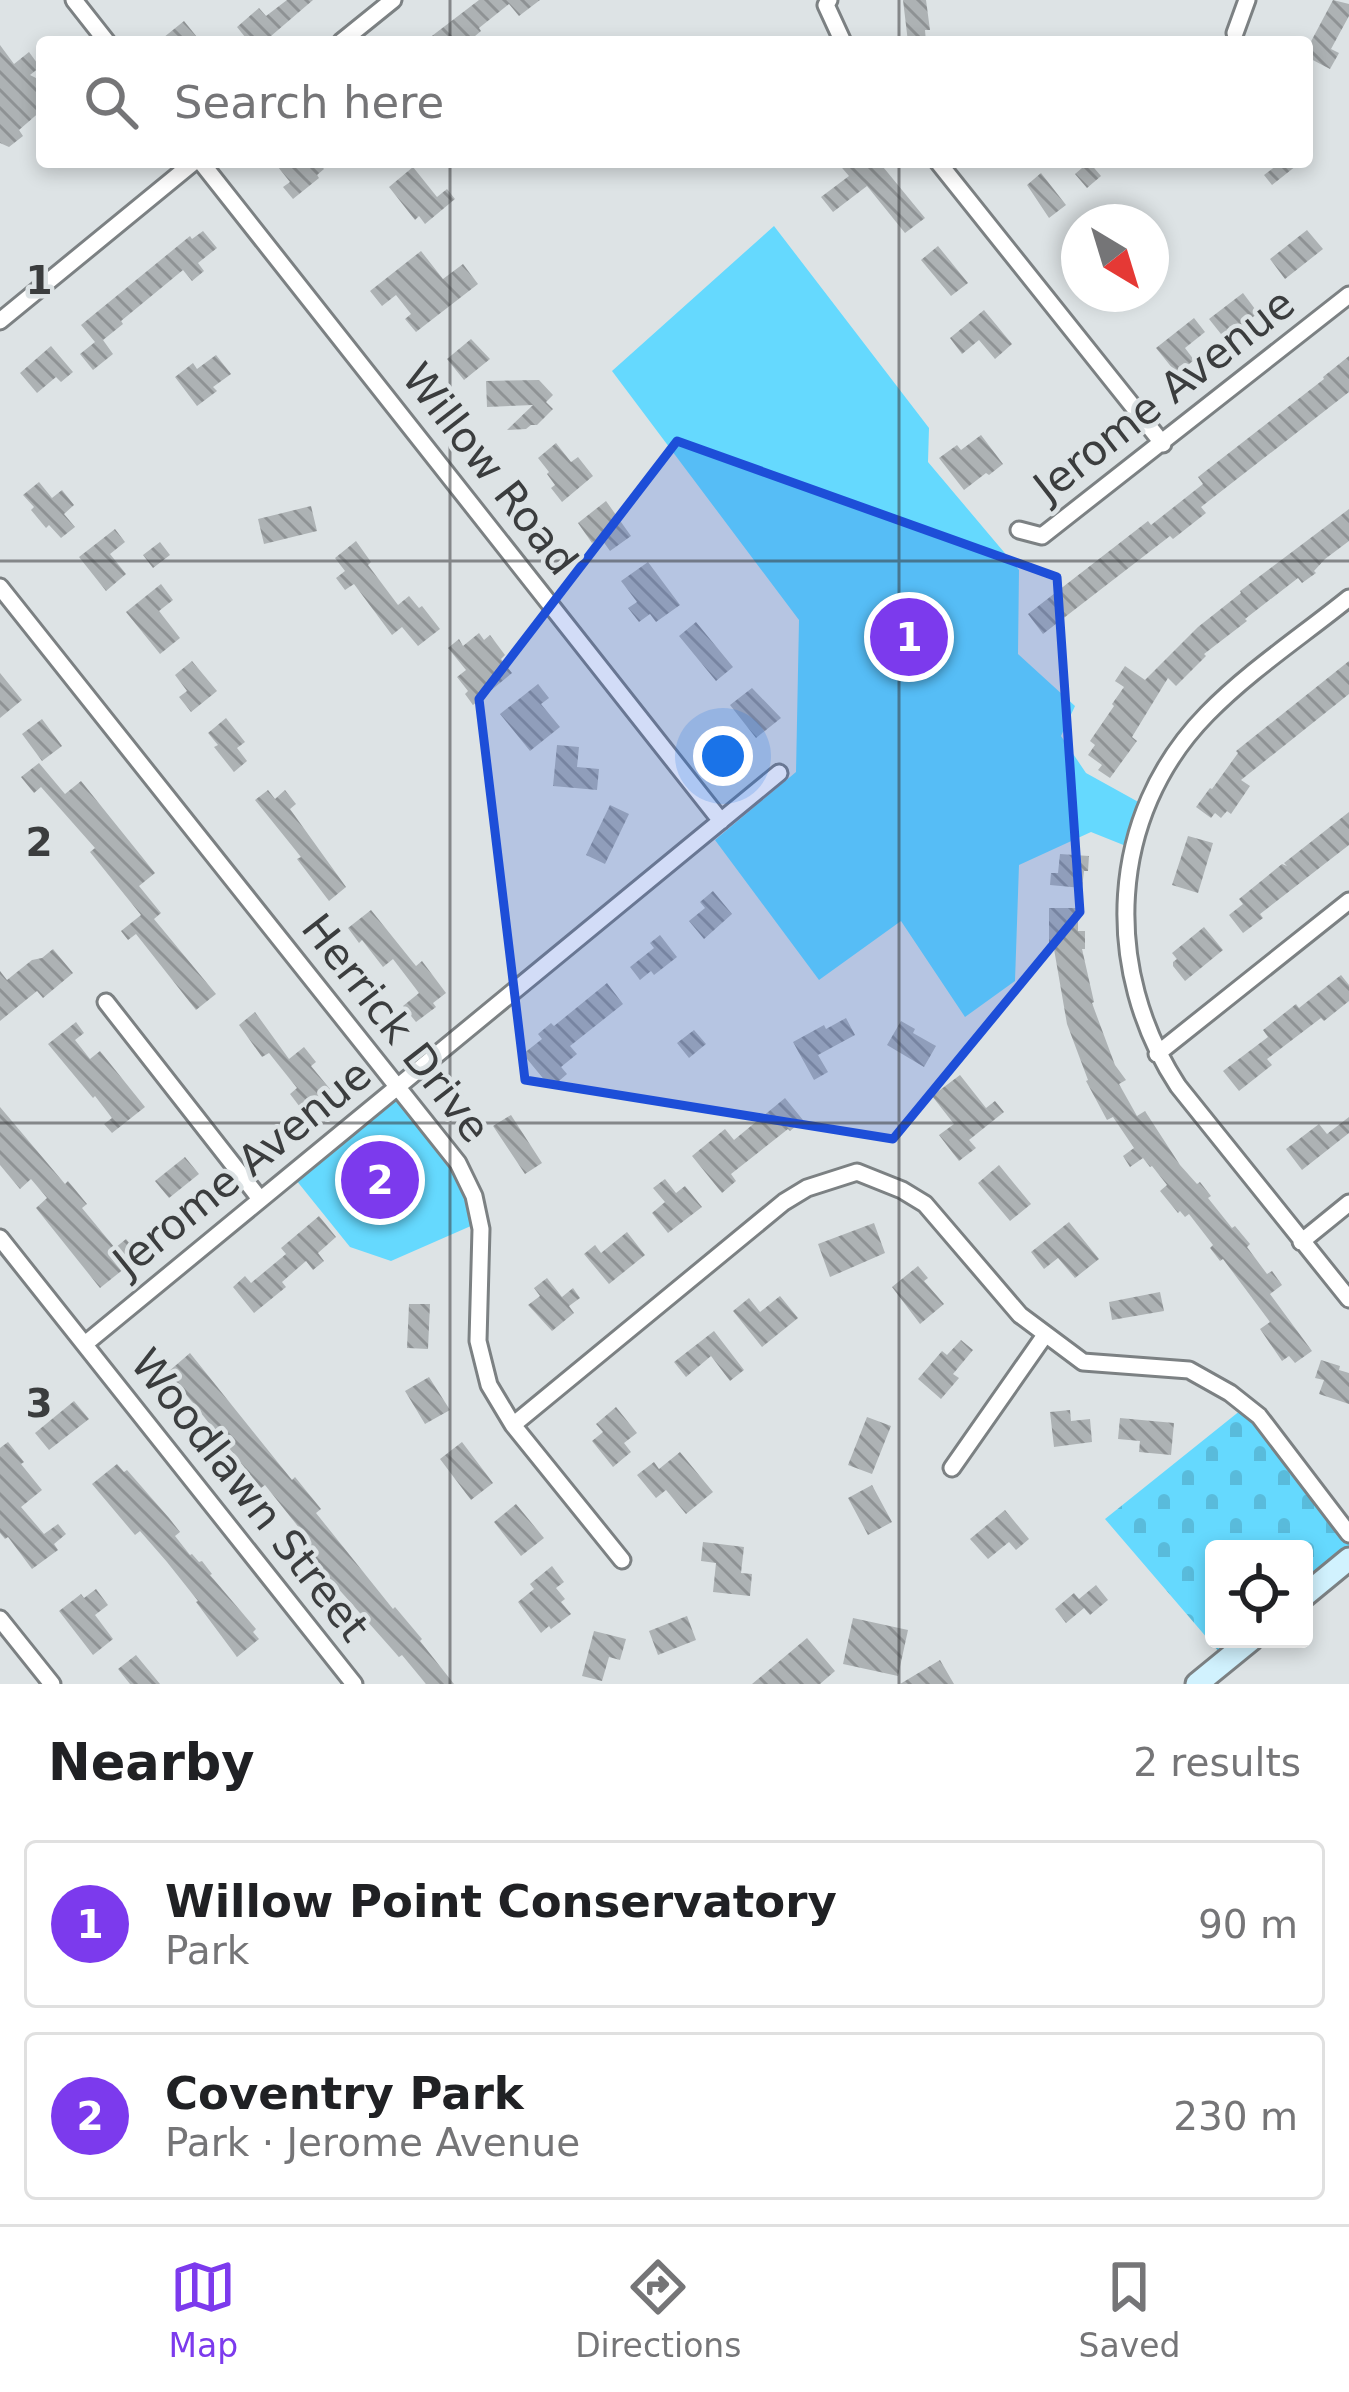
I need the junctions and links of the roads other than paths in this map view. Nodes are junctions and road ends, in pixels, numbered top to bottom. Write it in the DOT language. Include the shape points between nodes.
graph roads {
  1 [pos="74,0"];
  2 [pos="393,0"];
  3 [pos="1247,0"];
  4 [pos="830,7"];
  5 [pos="1234,33"];
  6 [pos="102,36"];
  7 [pos="348,36"];
  8 [pos="841,36"];
  9 [pos="191,168"];
  10 [pos="203,168"];
  11 [pos="943,168"];
  12 [pos="1349,296"];
  13 [pos="0,321"];
  14 [pos="1163,444"];
  15 [pos="1019,530"];
  16 [pos="0,586"];
  17 [pos="1349,598"];
  18 [pos="779,773"];
  19 [pos="722,821"];
  20 [pos="1349,901"];
  21 [pos="106,1002"];
  22 [pos="1157,1054"];
  23 [pos="398,1086"];
  24 [pos="260,1199"];
  25 [pos="1349,1204"];
  26 [pos="0,1238"];
  27 [pos="1301,1242"];
  28 [pos="1349,1299"];
  29 [pos="1045,1335"];
  30 [pos="85,1344"];
  31 [pos="513,1425"];
  32 [pos="952,1468"];
  33 [pos="1349,1534"];
  34 [pos="1349,1559"];
  35 [pos="622,1560"];
  36 [pos="1313,1589"];
  37 [pos="0,1619"];
  38 [pos="1241,1648"];
  39 [pos="1199,1683"];
  40 [pos="52,1684"];
  41 [pos="354,1684"];
  1 -- 6 [label="street"];
  2 -- 7 [label="street"];
  3 -- 5 [label="street"];
  4 -- 8 [label="street"];
  9 -- 13 [label="street"];
  10 -- 19 [label="street, Willow Road"];
  11 -- 14 [label="street"];
  12 -- 14 [label="street, Jerome Avenue"];
  14 -- 15 [label="street, Jerome Avenue" via="1042,536"];
  16 -- 23 [label="street, Herrick Drive"];
  17 -- 22 [label="street" via="1207,714 1149,801 1126,881 1126,941"];
  18 -- 19 [label="street, Jerome Avenue"];
  19 -- 23 [label="street, Jerome Avenue"];
  20 -- 22 [label="street"];
  21 -- 24 [label="street"];
  22 -- 27 [label="street"];
  23 -- 24 [label="street, Jerome Avenue"];
  23 -- 31 [label="street, Herrick Drive" via="474,1196 482,1247 478,1341 489,1384"];
  24 -- 30 [label="street, Jerome Avenue"];
  25 -- 27 [label="street"];
  26 -- 30 [label="street, Woodlawn Street"];
  27 -- 28 [label="street"];
  29 -- 31 [label="street" via="925,1204 857,1172 784,1202"];
  29 -- 32 [label="street"];
  29 -- 33 [label="street" via="1083,1362 1189,1370 1230,1393 1259,1416"];
  30 -- 41 [label="street, Woodlawn Street"];
  31 -- 35 [label="street, Herrick Drive"];
  34 -- 36 [label="main road"];
  37 -- 40 [label="street"];
  38 -- 39 [label="main road"];
}
